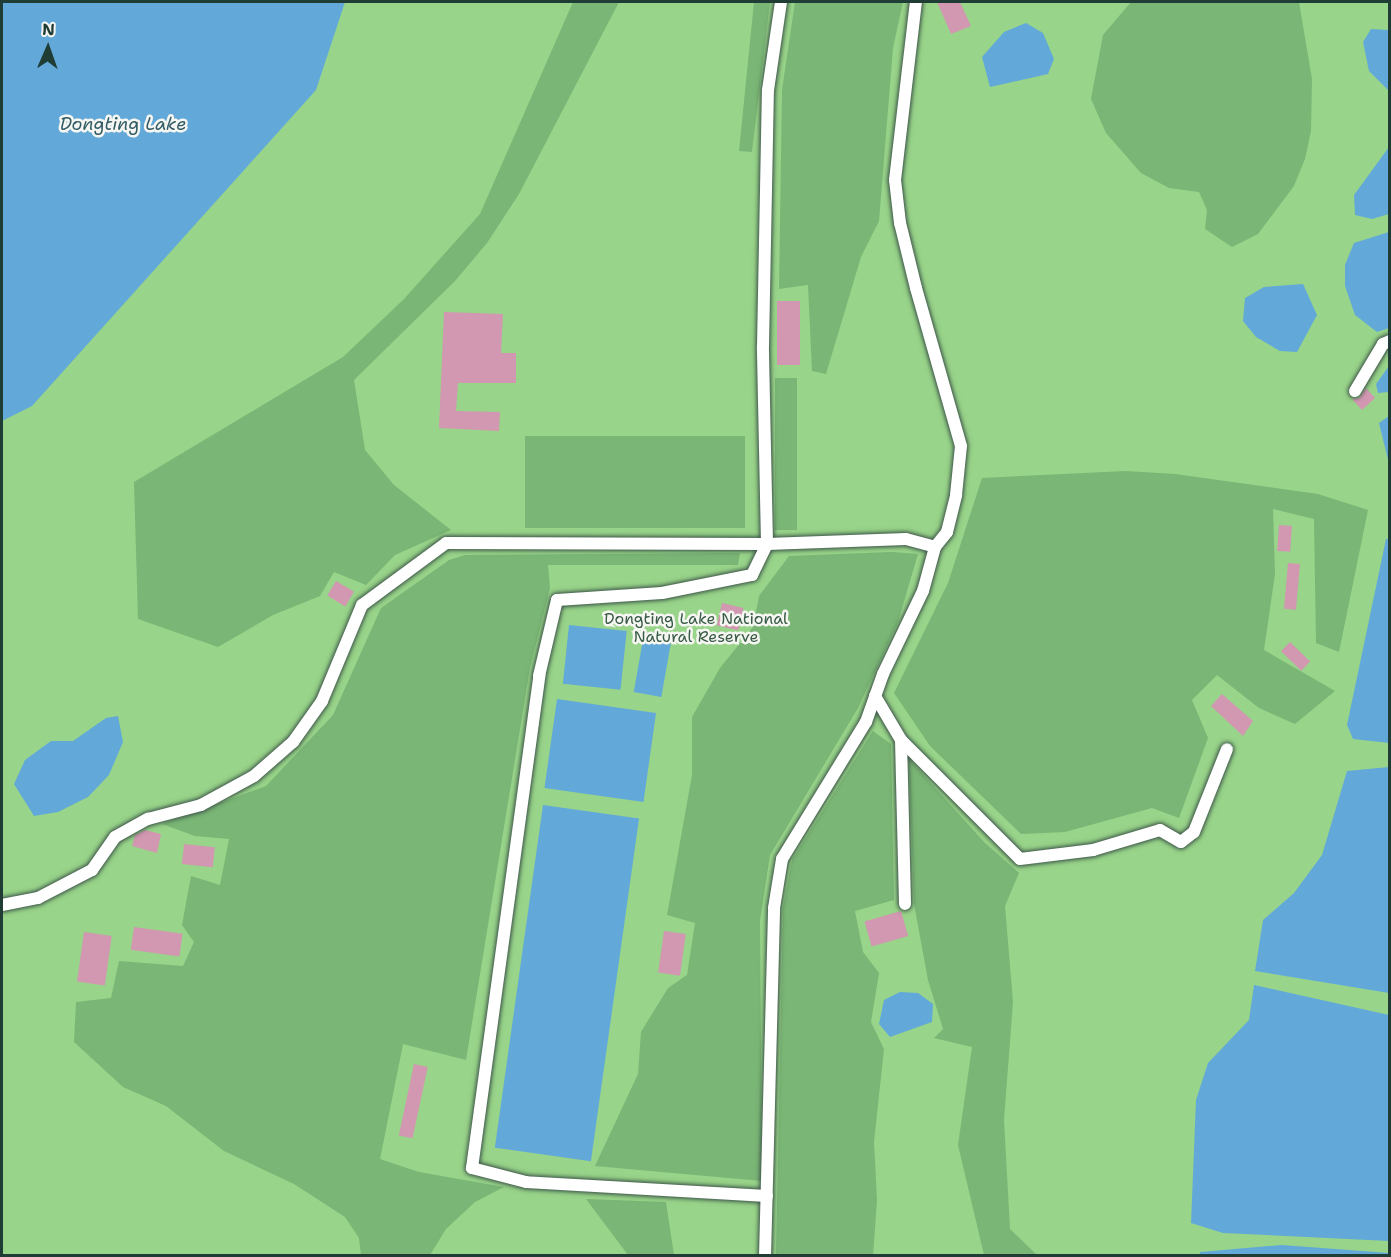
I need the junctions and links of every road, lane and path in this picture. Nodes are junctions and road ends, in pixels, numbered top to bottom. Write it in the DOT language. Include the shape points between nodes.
graph roads {
  1 [pos="781,2"];
  2 [pos="916,2"];
  3 [pos="1389,341"];
  4 [pos="1355,391"];
  5 [pos="767,544"];
  6 [pos="935,547"];
  7 [pos="875,696"];
  8 [pos="901,741"];
  9 [pos="1227,749"];
  10 [pos="905,903"];
  11 [pos="2,905"];
  12 [pos="767,1196"];
  13 [pos="765,1256"];
  1 -- 5 [label="street" via="768,90 764,346"];
  2 -- 6 [label="street" via="895,180 900,223 916,288 961,446 947,532"];
  3 -- 4 [label="street" via="1383,344"];
  5 -- 6 [label="street" via="906,539"];
  5 -- 11 [label="street" via="446,543 362,605 322,701 293,742 254,776 201,805 147,819 115,837 92,870 38,898"];
  5 -- 12 [label="street" via="752,574 662,593 557,600 539,676 472,1168 526,1182"];
  6 -- 7 [label="street" via="923,591"];
  7 -- 8 [label="street"];
  7 -- 12 [label="street" via="866,722 783,859 774,908"];
  8 -- 9 [label="street" via="1020,859 1093,850 1160,830 1181,842 1194,832"];
  8 -- 10 [label="street"];
  12 -- 13 [label="street"];
}
